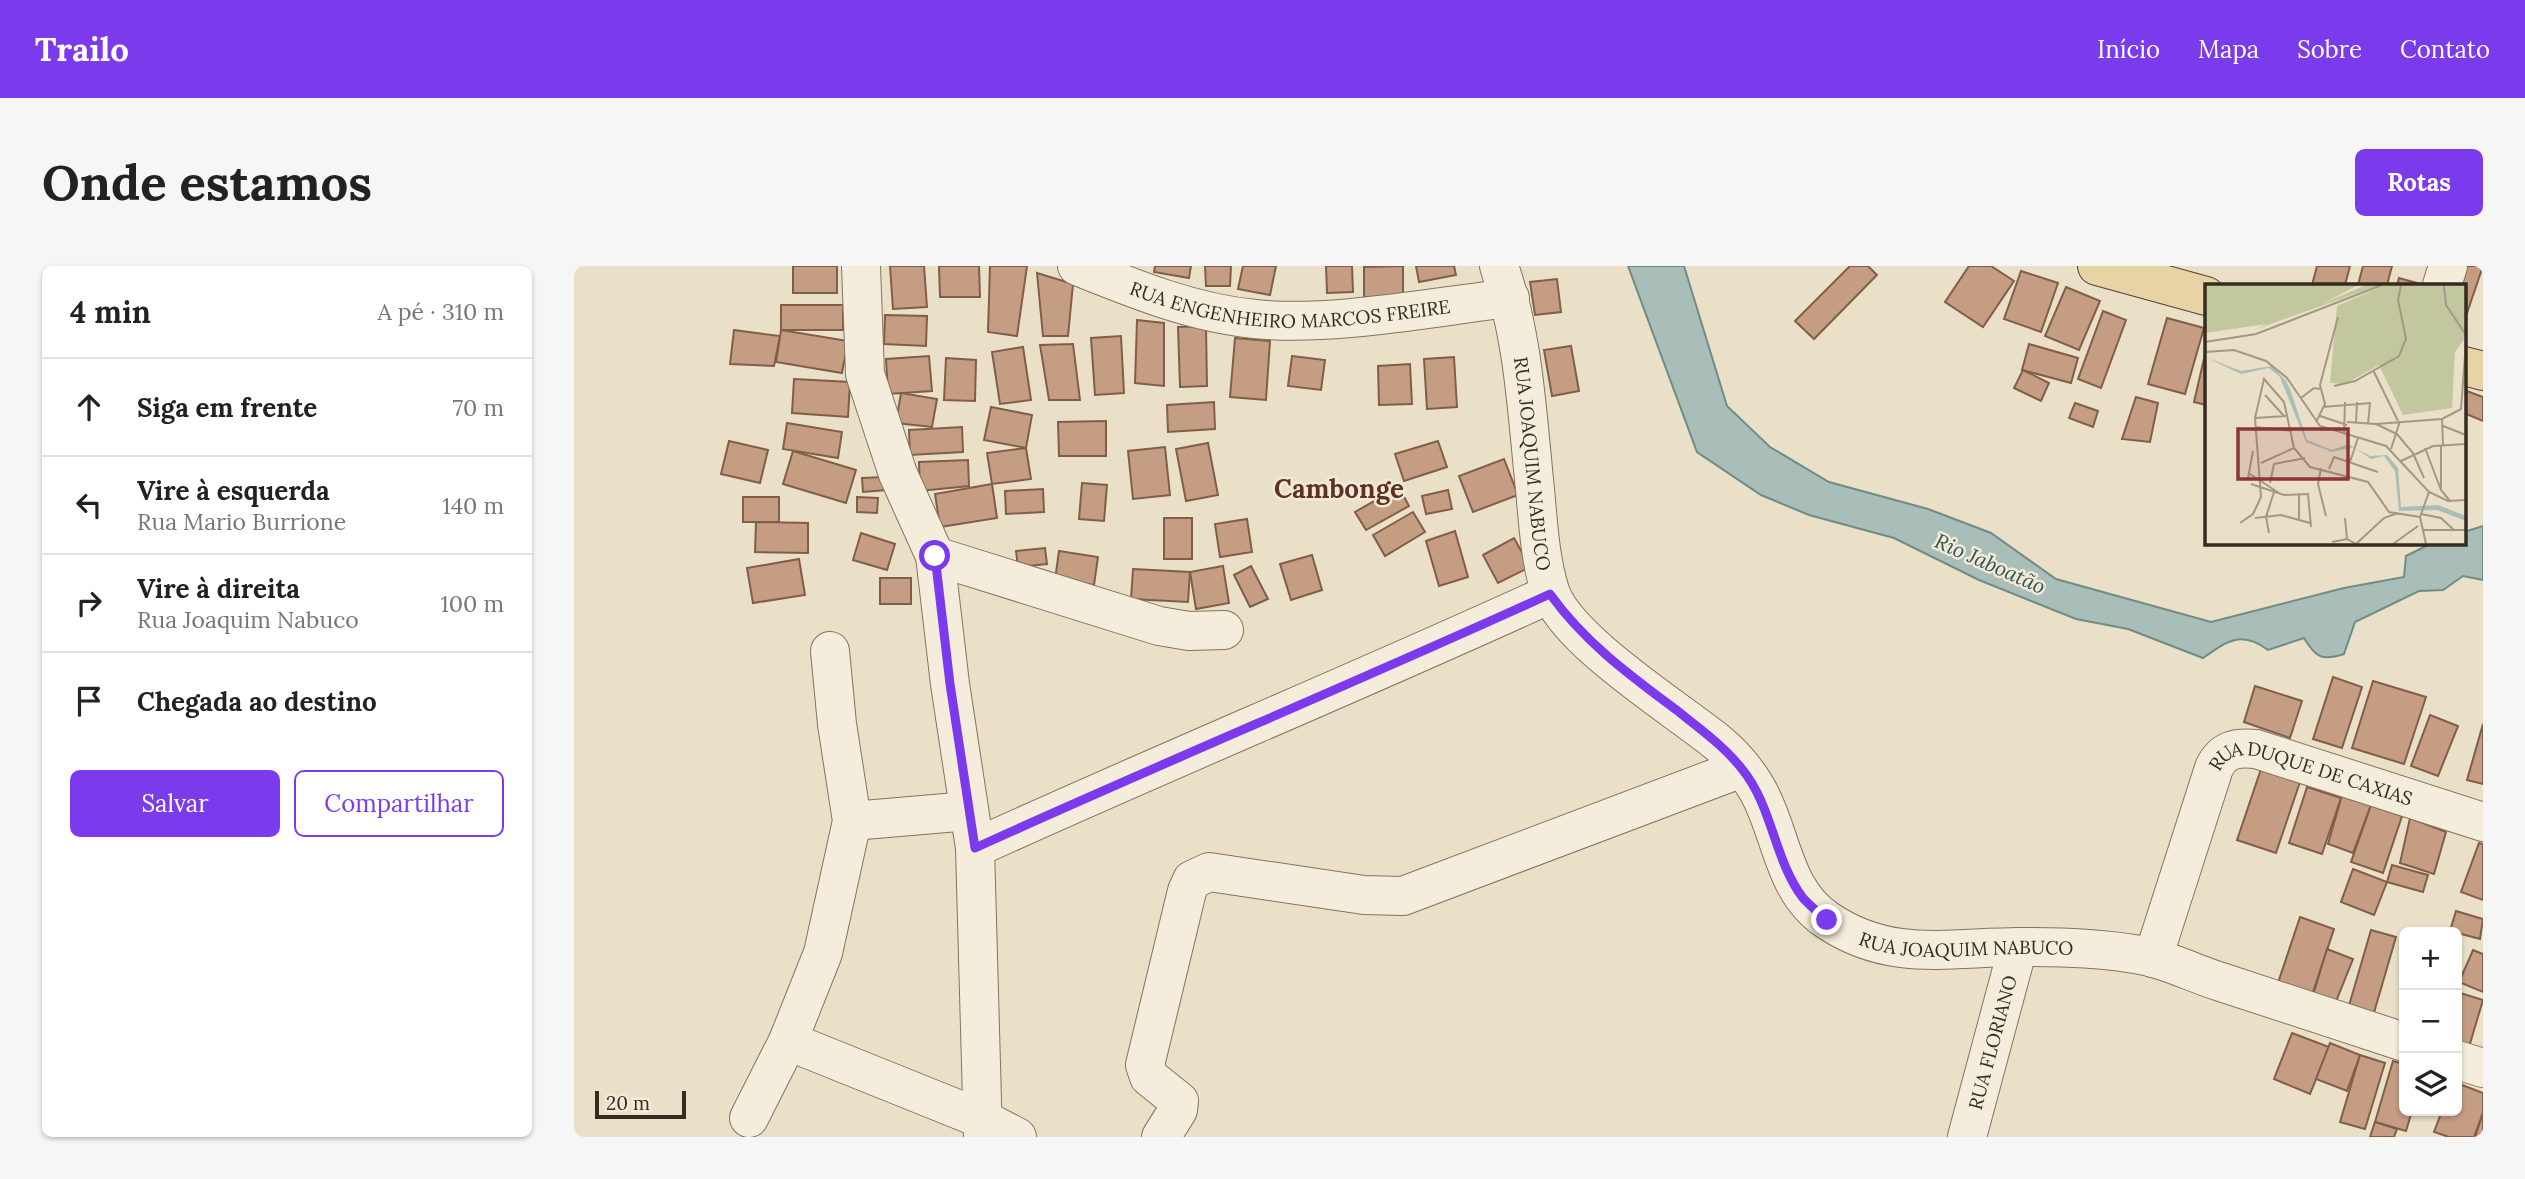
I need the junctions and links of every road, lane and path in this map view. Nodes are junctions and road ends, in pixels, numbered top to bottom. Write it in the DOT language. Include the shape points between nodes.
graph roads {
  1 [pos="861,266"];
  2 [pos="1077,266"];
  3 [pos="2097,266"];
  4 [pos="2448,266"];
  5 [pos="1504,282"];
  6 [pos="2442,284"];
  7 [pos="2205,295"];
  8 [pos="2466,367"];
  9 [pos="2483,371"];
  10 [pos="935,556"];
  11 [pos="1550,594"];
  12 [pos="1224,630"];
  13 [pos="830,651"];
  14 [pos="1742,768"];
  15 [pos="969,811"];
  16 [pos="852,821"];
  17 [pos="2483,822"];
  18 [pos="975,848"];
  19 [pos="2018,947"];
  20 [pos="2152,958"];
  21 [pos="2399,1040"];
  22 [pos="788,1041"];
  23 [pos="2462,1062"];
  24 [pos="2483,1068"];
  25 [pos="749,1118"];
  26 [pos="982,1128"];
  27 [pos="1017,1137"];
  28 [pos="1161,1137"];
  29 [pos="1967,1137"];
  1 -- 10 [label="street" via="865,373 898,474"];
  2 -- 5 [label="street, RUA ENGENHEIRO MARCOS FREIRE" via="1177,303 1256,319 1300,321"];
  3 -- 7 [label="main road"];
  4 -- 6 [label="street"];
  5 -- 11 [label="street, RUA JOAQUIM NABUCO" via="1521,355"];
  8 -- 9 [label="main road"];
  10 -- 12 [label="street" via="1159,626"];
  10 -- 15 [label="street"];
  11 -- 14 [label="street, RUA JOAQUIM NABUCO" via="1597,649 1720,745"];
  11 -- 18 [label="street"];
  13 -- 16 [label="street"];
  14 -- 19 [label="street, RUA JOAQUIM NABUCO" via="1758,791 1804,899 1827,920 1899,950"];
  14 -- 28 [label="street" via="1403,896 1364,895 1209,872 1198,876 1187,891 1145,1065 1149,1077 1179,1101"];
  15 -- 16 [label="street"];
  15 -- 18 [label="street"];
  16 -- 22 [label="street" via="823,953"];
  17 -- 20 [label="street, RUA DUQUE DE CAXIAS" via="2256,749 2228,751 2214,768"];
  18 -- 26 [label="street"];
  19 -- 20 [label="street, RUA JOAQUIM NABUCO" via="2100,950"];
  19 -- 29 [label="street, RUA FLORIANO"];
  20 -- 21 [label="street, RUA JOAQUIM NABUCO"];
  22 -- 25 [label="street"];
  22 -- 26 [label="street"];
  23 -- 24 [label="street"];
  26 -- 27 [label="street"];
}
